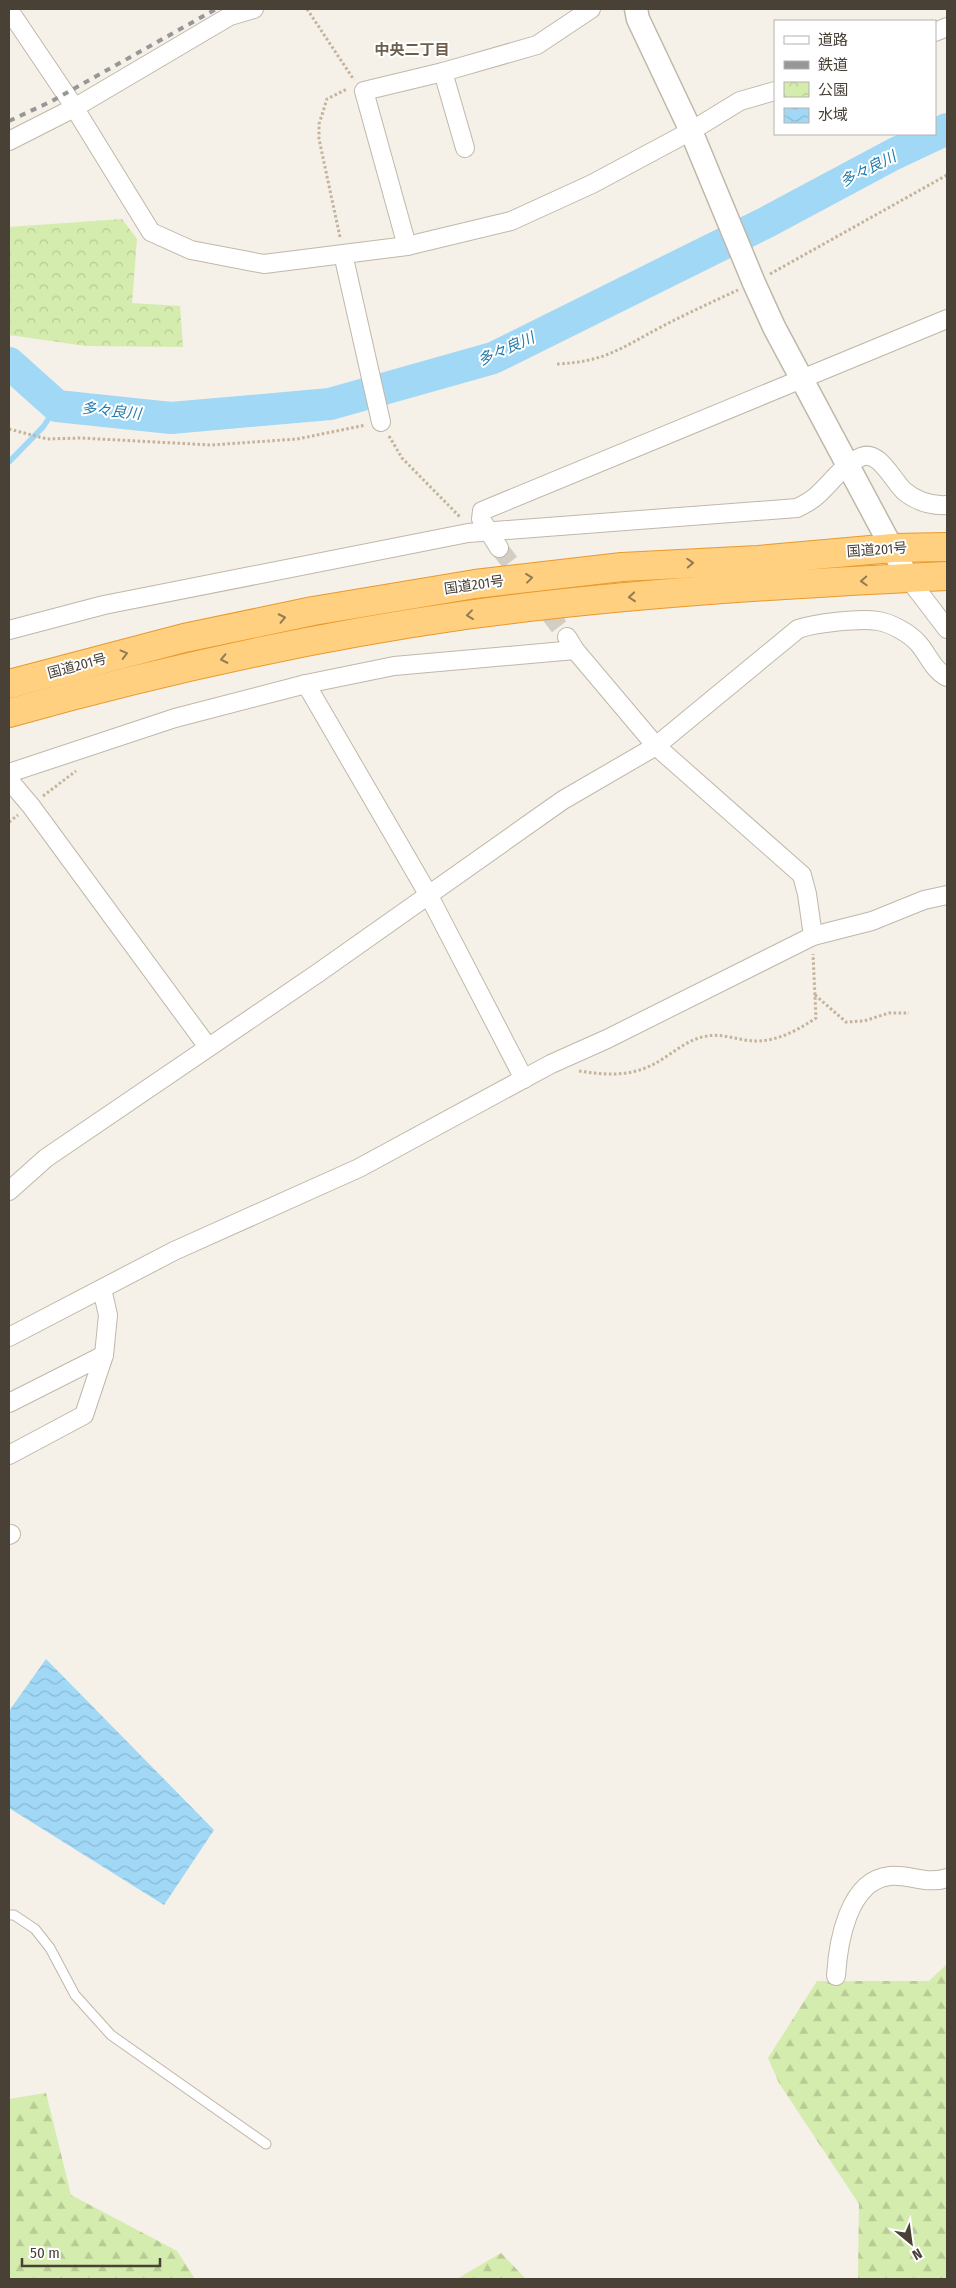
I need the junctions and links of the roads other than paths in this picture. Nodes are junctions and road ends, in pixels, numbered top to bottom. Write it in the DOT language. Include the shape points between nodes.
graph roads {
  1 [pos="254,9"];
  2 [pos="591,9"];
  3 [pos="636,9"];
  4 [pos="9,10"];
  5 [pos="443,72"];
  6 [pos="774,91"];
  7 [pos="74,108"];
  8 [pos="691,131"];
  9 [pos="9,141"];
  10 [pos="465,148"];
  11 [pos="407,246"];
  12 [pos="343,254"];
  13 [pos="947,319"];
  14 [pos="802,379"];
  15 [pos="381,422"];
  16 [pos="848,466"];
  17 [pos="947,505"];
  18 [pos="487,531"];
  19 [pos="947,547"];
  20 [pos="499,548"];
  21 [pos="893,548"];
  22 [pos="947,576"];
  23 [pos="908,578"];
  24 [pos="947,629"];
  25 [pos="9,630"];
  26 [pos="947,677"];
  27 [pos="9,684"];
  28 [pos="306,684"];
  29 [pos="9,713"];
  30 [pos="656,746"];
  31 [pos="9,773"];
  32 [pos="9,780"];
  33 [pos="428,894"];
  34 [pos="947,895"];
  35 [pos="813,936"];
  36 [pos="208,1047"];
  37 [pos="524,1079"];
  38 [pos="9,1191"];
  39 [pos="102,1288"];
  40 [pos="9,1337"];
  41 [pos="104,1355"];
  42 [pos="9,1403"];
  43 [pos="9,1455"];
  44 [pos="947,1878"];
  45 [pos="9,1915"];
  46 [pos="836,1976"];
  47 [pos="266,2144"];
  1 -- 7 [label="street" via="230,16"];
  2 -- 5 [label="street" via="537,45"];
  3 -- 8 [label="street"];
  4 -- 7 [label="street"];
  5 -- 10 [label="street"];
  5 -- 11 [label="street" via="360,88"];
  6 -- 8 [label="street" via="740,101"];
  7 -- 9 [label="street"];
  7 -- 12 [label="street" via="151,232 191,250 264,264"];
  8 -- 11 [label="street" via="592,184 511,221"];
  8 -- 14 [label="street" via="774,328"];
  11 -- 12 [label="street"];
  12 -- 15 [label="street"];
  13 -- 14 [label="street"];
  14 -- 16 [label="street"];
  14 -- 18 [label="street" via="482,511 481,519"];
  16 -- 17 [label="street" via="861,457 869,456 879,462 903,490 918,500 937,506"];
  16 -- 18 [label="street" via="812,499 797,508"];
  16 -- 21 [label="street"];
  18 -- 20 [label="street"];
  18 -- 25 [label="street" via="104,605"];
  19 -- 21 [label="highway, 国道201号"];
  21 -- 23 [label="street"];
  27 -- 21 [label="highway, 国道201号, one-way" via="184,638 314,611 475,584 622,567 758,560"];
  22 -- 23 [label="highway, 国道201号"];
  23 -- 24 [label="street"];
  23 -- 29 [label="highway, 国道201号, one-way" via="762,586 456,617 335,636 204,663"];
  26 -- 30 [label="street" via="939,673 917,642 897,628 878,621 814,624 798,630"];
  28 -- 30 [label="street" via="394,666 571,643"];
  28 -- 31 [label="street" via="167,720"];
  28 -- 33 [label="street"];
  30 -- 33 [label="street" via="563,800"];
  30 -- 35 [label="street" via="802,874"];
  32 -- 36 [label="street"];
  33 -- 36 [label="street"];
  33 -- 37 [label="street"];
  34 -- 35 [label="street" via="924,900 872,921"];
  35 -- 37 [label="street"];
  36 -- 38 [label="street" via="46,1158"];
  37 -- 39 [label="street" via="359,1168 174,1251"];
  39 -- 40 [label="street"];
  39 -- 41 [label="street" via="108,1315"];
  41 -- 42 [label="street"];
  41 -- 43 [label="street" via="84,1415"];
  44 -- 46 [label="street" via="938,1882 890,1876 866,1885 850,1910 837,1954"];
  45 -- 47 [label="lane" via="35,1929 50,1948 75,1995 111,2036"];
}
